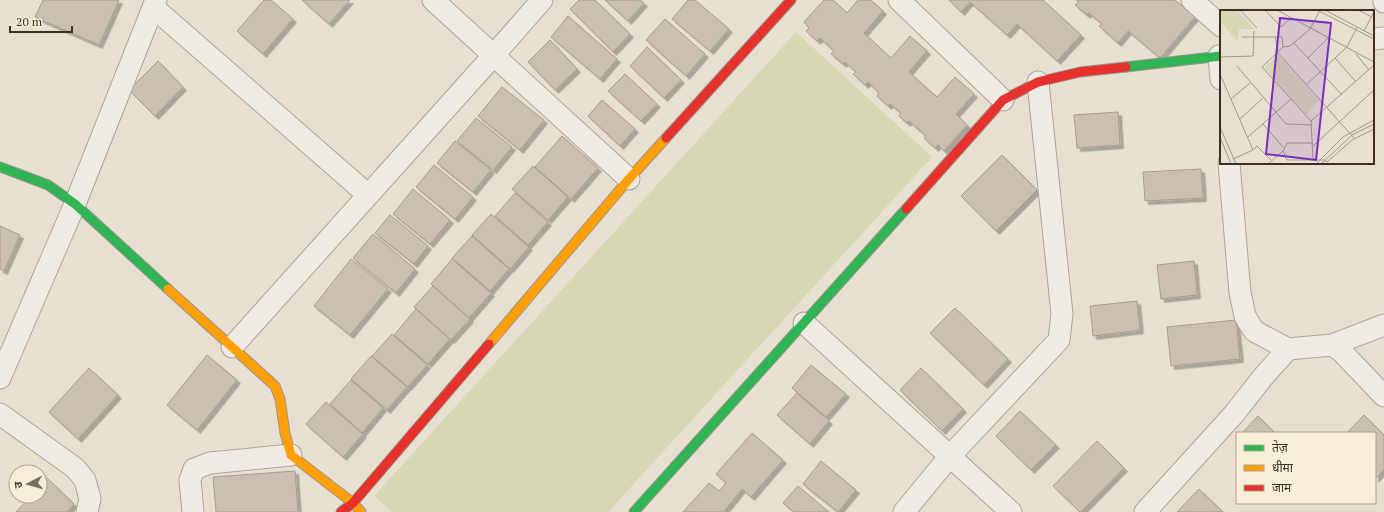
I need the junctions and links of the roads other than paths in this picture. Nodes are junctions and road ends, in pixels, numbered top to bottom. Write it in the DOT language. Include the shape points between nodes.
graph roads {
  1 [pos="433,0"];
  2 [pos="542,0"];
  3 [pos="791,0"];
  4 [pos="899,0"];
  5 [pos="1192,0"];
  6 [pos="154,4"];
  7 [pos="1220,25"];
  8 [pos="1384,38"];
  9 [pos="1374,39"];
  10 [pos="493,56"];
  11 [pos="1220,56"];
  12 [pos="1038,82"];
  13 [pos="1003,100"];
  14 [pos="1229,164"];
  15 [pos="0,167"];
  16 [pos="630,179"];
  17 [pos="368,195"];
  18 [pos="75,204"];
  19 [pos="804,323"];
  20 [pos="1384,325"];
  21 [pos="1332,345"];
  22 [pos="232,347"];
  23 [pos="1288,349"];
  24 [pos="0,378"];
  25 [pos="1384,396"];
  26 [pos="0,414"];
  27 [pos="291,455"];
  28 [pos="950,456"];
  29 [pos="353,503"];
  30 [pos="87,512"];
  31 [pos="193,512"];
  32 [pos="341,512"];
  33 [pos="361,512"];
  34 [pos="634,512"];
  35 [pos="904,512"];
  36 [pos="1011,512"];
  37 [pos="1145,512"];
  1 -- 10 [label="street"];
  2 -- 10 [label="street"];
  3 -- 16 [label="street"];
  4 -- 13 [label="street"];
  5 -- 7 [label="street"];
  6 -- 17 [label="street"];
  6 -- 18 [label="street"];
  8 -- 9 [label="street"];
  10 -- 16 [label="street"];
  10 -- 17 [label="street"];
  11 -- 12 [label="street" via="1080,72"];
  12 -- 13 [label="street"];
  12 -- 28 [label="street" via="1062,314 1059,340"];
  13 -- 19 [label="street"];
  14 -- 23 [label="street" via="1240,293 1245,316 1254,331"];
  15 -- 18 [label="street" via="48,185"];
  16 -- 29 [label="street"];
  17 -- 22 [label="street"];
  18 -- 22 [label="street"];
  18 -- 24 [label="street"];
  19 -- 28 [label="street"];
  19 -- 34 [label="street"];
  20 -- 21 [label="street"];
  21 -- 23 [label="street"];
  21 -- 25 [label="street" via="1341,351"];
  22 -- 27 [label="street" via="275,386"];
  23 -- 37 [label="street" via="1234,414"];
  26 -- 30 [label="street" via="75,468 85,480 90,499"];
  27 -- 29 [label="street"];
  27 -- 31 [label="street" via="210,463 194,470 190,480"];
  28 -- 35 [label="street"];
  28 -- 36 [label="street"];
  29 -- 32 [label="street"];
  29 -- 33 [label="street"];
}
